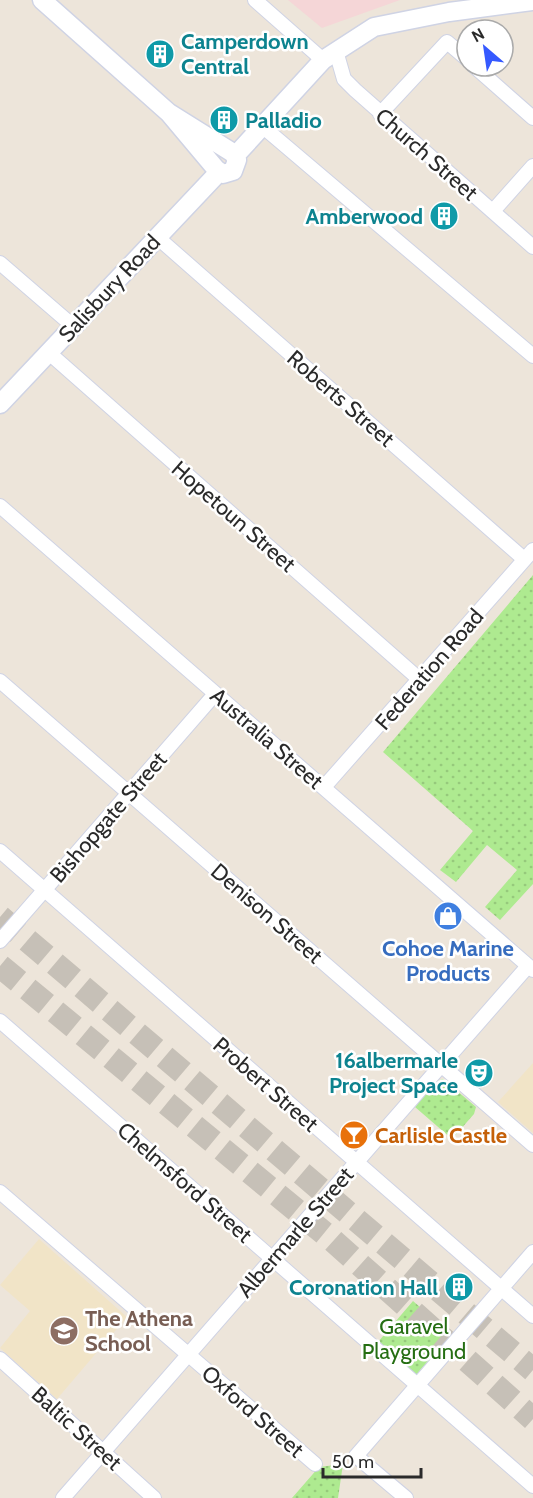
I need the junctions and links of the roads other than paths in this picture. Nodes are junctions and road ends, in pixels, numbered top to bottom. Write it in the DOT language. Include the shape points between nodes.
graph roads {
  1 [pos="255,0"];
  2 [pos="533,1"];
  3 [pos="47,2"];
  4 [pos="455,49"];
  5 [pos="329,56"];
  6 [pos="488,78"];
  7 [pos="170,113"];
  8 [pos="380,114"];
  9 [pos="533,118"];
  10 [pos="262,126"];
  11 [pos="231,154"];
  12 [pos="533,166"];
  13 [pos="217,169"];
  14 [pos="493,211"];
  15 [pos="157,237"];
  16 [pos="533,248"];
  17 [pos="0,263"];
  18 [pos="73,326"];
  19 [pos="48,352"];
  20 [pos="533,356"];
  21 [pos="0,404"];
  22 [pos="0,506"];
  23 [pos="529,555"];
  24 [pos="420,679"];
  25 [pos="0,681"];
  26 [pos="215,694"];
  27 [pos="324,787"];
  28 [pos="129,793"];
  29 [pos="0,851"];
  30 [pos="44,890"];
  31 [pos="0,941"];
  32 [pos="530,968"];
  33 [pos="0,1022"];
  34 [pos="440,1065"];
  35 [pos="533,1145"];
  36 [pos="356,1162"];
  37 [pos="0,1192"];
  38 [pos="533,1252"];
  39 [pos="273,1257"];
  40 [pos="502,1288"];
  41 [pos="533,1316"];
  42 [pos="188,1355"];
  43 [pos="0,1359"];
  44 [pos="417,1385"];
  45 [pos="104,1451"];
  46 [pos="315,1464"];
  47 [pos="533,1486"];
  48 [pos="63,1498"];
  49 [pos="154,1498"];
  50 [pos="406,1498"];
  1 -- 5 [label="street"];
  2 -- 5 [label="main road" via="385,24"];
  3 -- 7 [label="main road"];
  4 -- 8 [label="street" via="447,42"];
  5 -- 8 [label="street, Church Street" via="344,79"];
  5 -- 10 [label="main road"];
  6 -- 9 [label="street"];
  7 -- 11 [label="main road"];
  7 -- 13 [label="main road"];
  8 -- 14 [label="street, Church Street"];
  10 -- 11 [label="main road"];
  10 -- 20 [label="street"];
  11 -- 13 [label="main road, Salisbury Road" via="237,164 233,171 226,174"];
  12 -- 14 [label="street"];
  13 -- 15 [label="main road, Salisbury Road"];
  14 -- 16 [label="street, Church Street"];
  15 -- 18 [label="main road, Salisbury Road"];
  15 -- 23 [label="street, Roberts Street"];
  17 -- 18 [label="street"];
  18 -- 19 [label="main road, Salisbury Road"];
  19 -- 21 [label="main road, Salisbury Road"];
  19 -- 24 [label="street, Hopetoun Street"];
  22 -- 26 [label="street, Australia Street"];
  23 -- 24 [label="street, Federation Road"];
  24 -- 27 [label="street, Federation Road"];
  25 -- 28 [label="street, Denison Street"];
  26 -- 27 [label="street, Australia Street"];
  26 -- 28 [label="street, Bishopgate Street"];
  27 -- 32 [label="street, Australia Street"];
  28 -- 30 [label="street, Bishopgate Street"];
  28 -- 34 [label="street, Denison Street"];
  29 -- 30 [label="street, Probert Street"];
  30 -- 31 [label="street, Bishopgate Street"];
  30 -- 36 [label="street, Probert Street"];
  32 -- 34 [label="street, Albermarle Street"];
  33 -- 39 [label="street, Chelmsford Street"];
  34 -- 35 [label="street, Denison Street"];
  34 -- 36 [label="street, Albermarle Street"];
  36 -- 39 [label="street, Albermarle Street"];
  36 -- 40 [label="street, Probert Street"];
  37 -- 42 [label="street, Oxford Street"];
  38 -- 40 [label="street"];
  39 -- 42 [label="street, Albermarle Street"];
  39 -- 44 [label="street, Chelmsford Street"];
  40 -- 41 [label="street, Probert Street"];
  40 -- 44 [label="street"];
  42 -- 45 [label="street, Albermarle Street"];
  42 -- 46 [label="street, Oxford Street"];
  43 -- 45 [label="street, Baltic Street"];
  44 -- 47 [label="street, Chelmsford Street"];
  44 -- 50 [label="street" via="356,1456"];
  45 -- 48 [label="street, Albermarle Street"];
  45 -- 49 [label="street, Baltic Street"];
}
